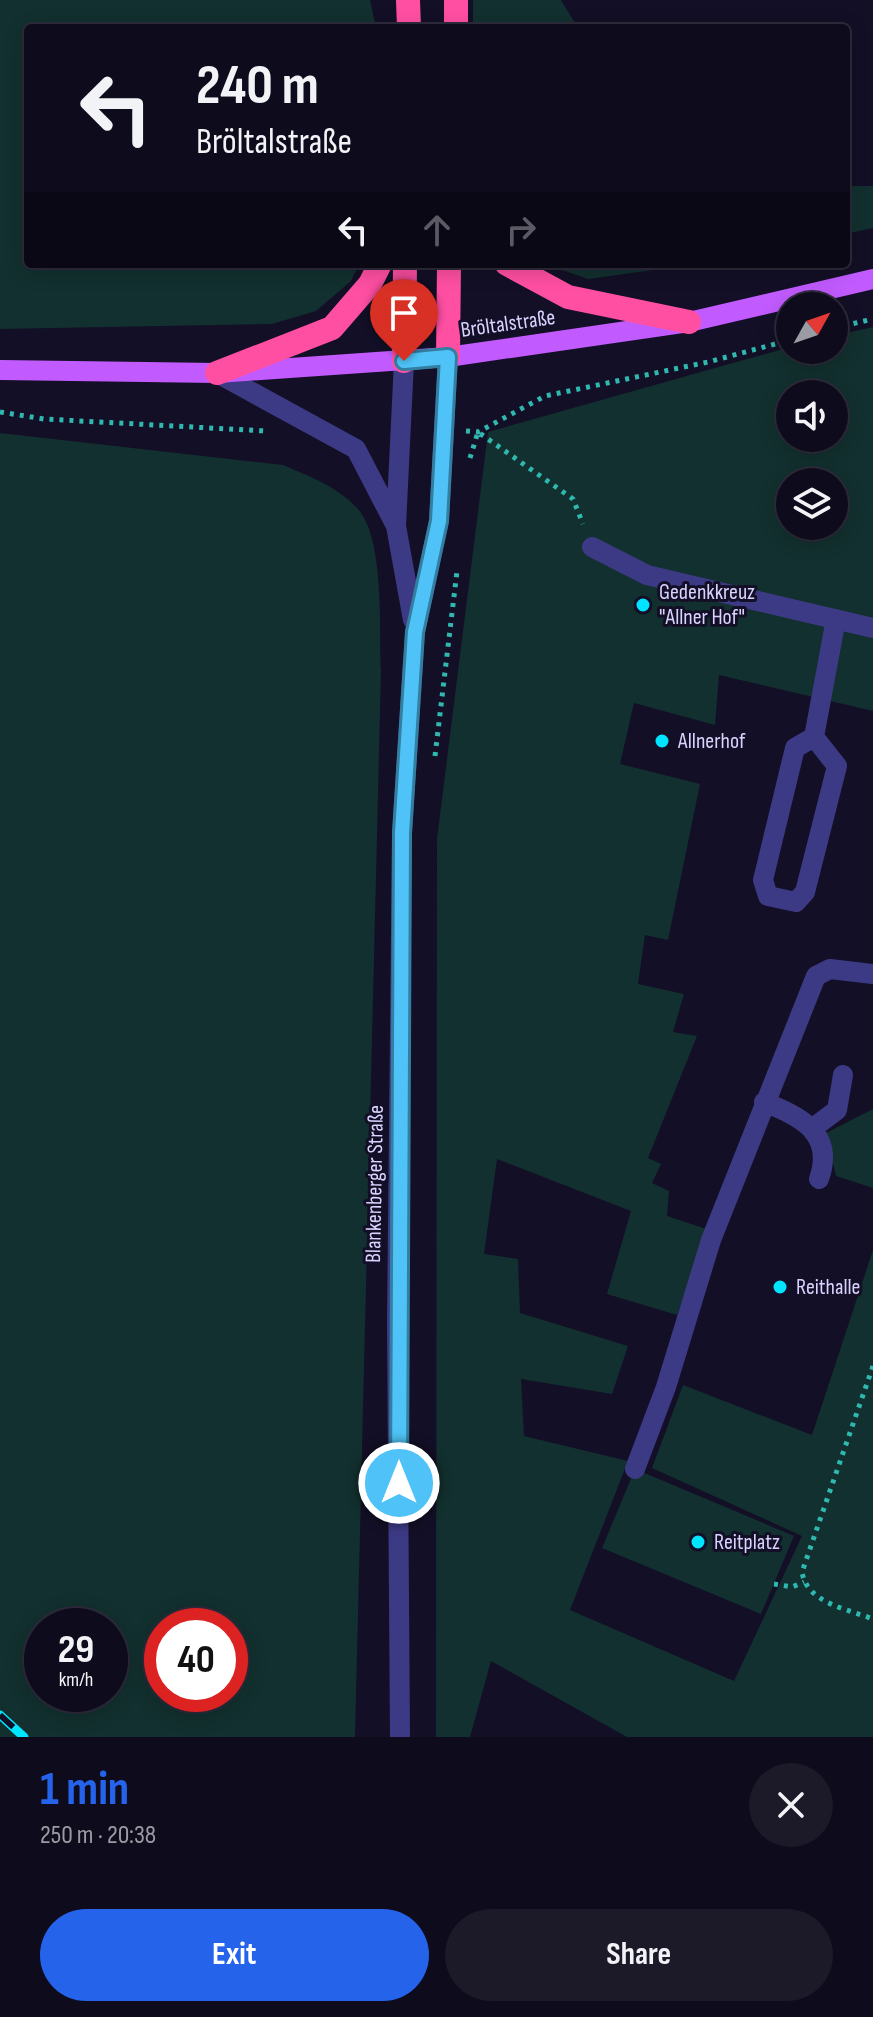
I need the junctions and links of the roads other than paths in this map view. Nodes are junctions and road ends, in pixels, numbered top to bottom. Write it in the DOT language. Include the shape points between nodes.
graph roads {
  1 [pos="408,0"];
  2 [pos="456,0"];
  3 [pos="409,24"];
  4 [pos="456,24"];
  5 [pos="378,268"];
  6 [pos="405,268"];
  7 [pos="449,268"];
  8 [pos="514,268"];
  9 [pos="873,279"];
  10 [pos="689,322"];
  11 [pos="448,357"];
  12 [pos="404,361"];
  13 [pos="0,370"];
  14 [pos="217,373"];
  15 [pos="396,526"];
  16 [pos="592,547"];
  17 [pos="836,619"];
  18 [pos="873,628"];
  19 [pos="415,632"];
  20 [pos="814,737"];
  21 [pos="873,974"];
  22 [pos="843,1075"];
  23 [pos="764,1102"];
  24 [pos="813,1128"];
  25 [pos="819,1179"];
  26 [pos="635,1469"];
  27 [pos="400,1737"];
  1 -- 3 [label="highway"];
  2 -- 4 [label="highway"];
  5 -- 14 [label="highway" via="332,328"];
  6 -- 12 [label="highway"];
  7 -- 11 [label="highway"];
  8 -- 10 [label="highway" via="568,297"];
  9 -- 10 [label="main road, Bröltalstraße"];
  10 -- 11 [label="main road, Bröltalstraße"];
  11 -- 12 [label="main road, Bröltalstraße"];
  11 -- 19 [label="street, Blankenberger Straße" via="439,521"];
  12 -- 14 [label="main road, Bröltalstraße"];
  12 -- 15 [label="street, Blankenberger Straße"];
  13 -- 14 [label="main road, Bröltalstraße"];
  14 -- 15 [label="street" via="356,449"];
  15 -- 19 [label="street, Blankenberger Straße"];
  16 -- 17 [label="street" via="647,575"];
  17 -- 18 [label="street"];
  17 -- 20 [label="street"];
  19 -- 27 [label="street, Blankenberger Straße" via="402,833"];
  20 -- 20 [label="street" via="837,766 805,892 796,902 768,896 763,880 795,748"];
  21 -- 23 [label="street" via="819,972"];
  22 -- 24 [label="street" via="837,1110"];
  23 -- 24 [label="street" via="800,1116"];
  23 -- 26 [label="street" via="711,1240"];
  24 -- 25 [label="street" via="823,1166"];
}
